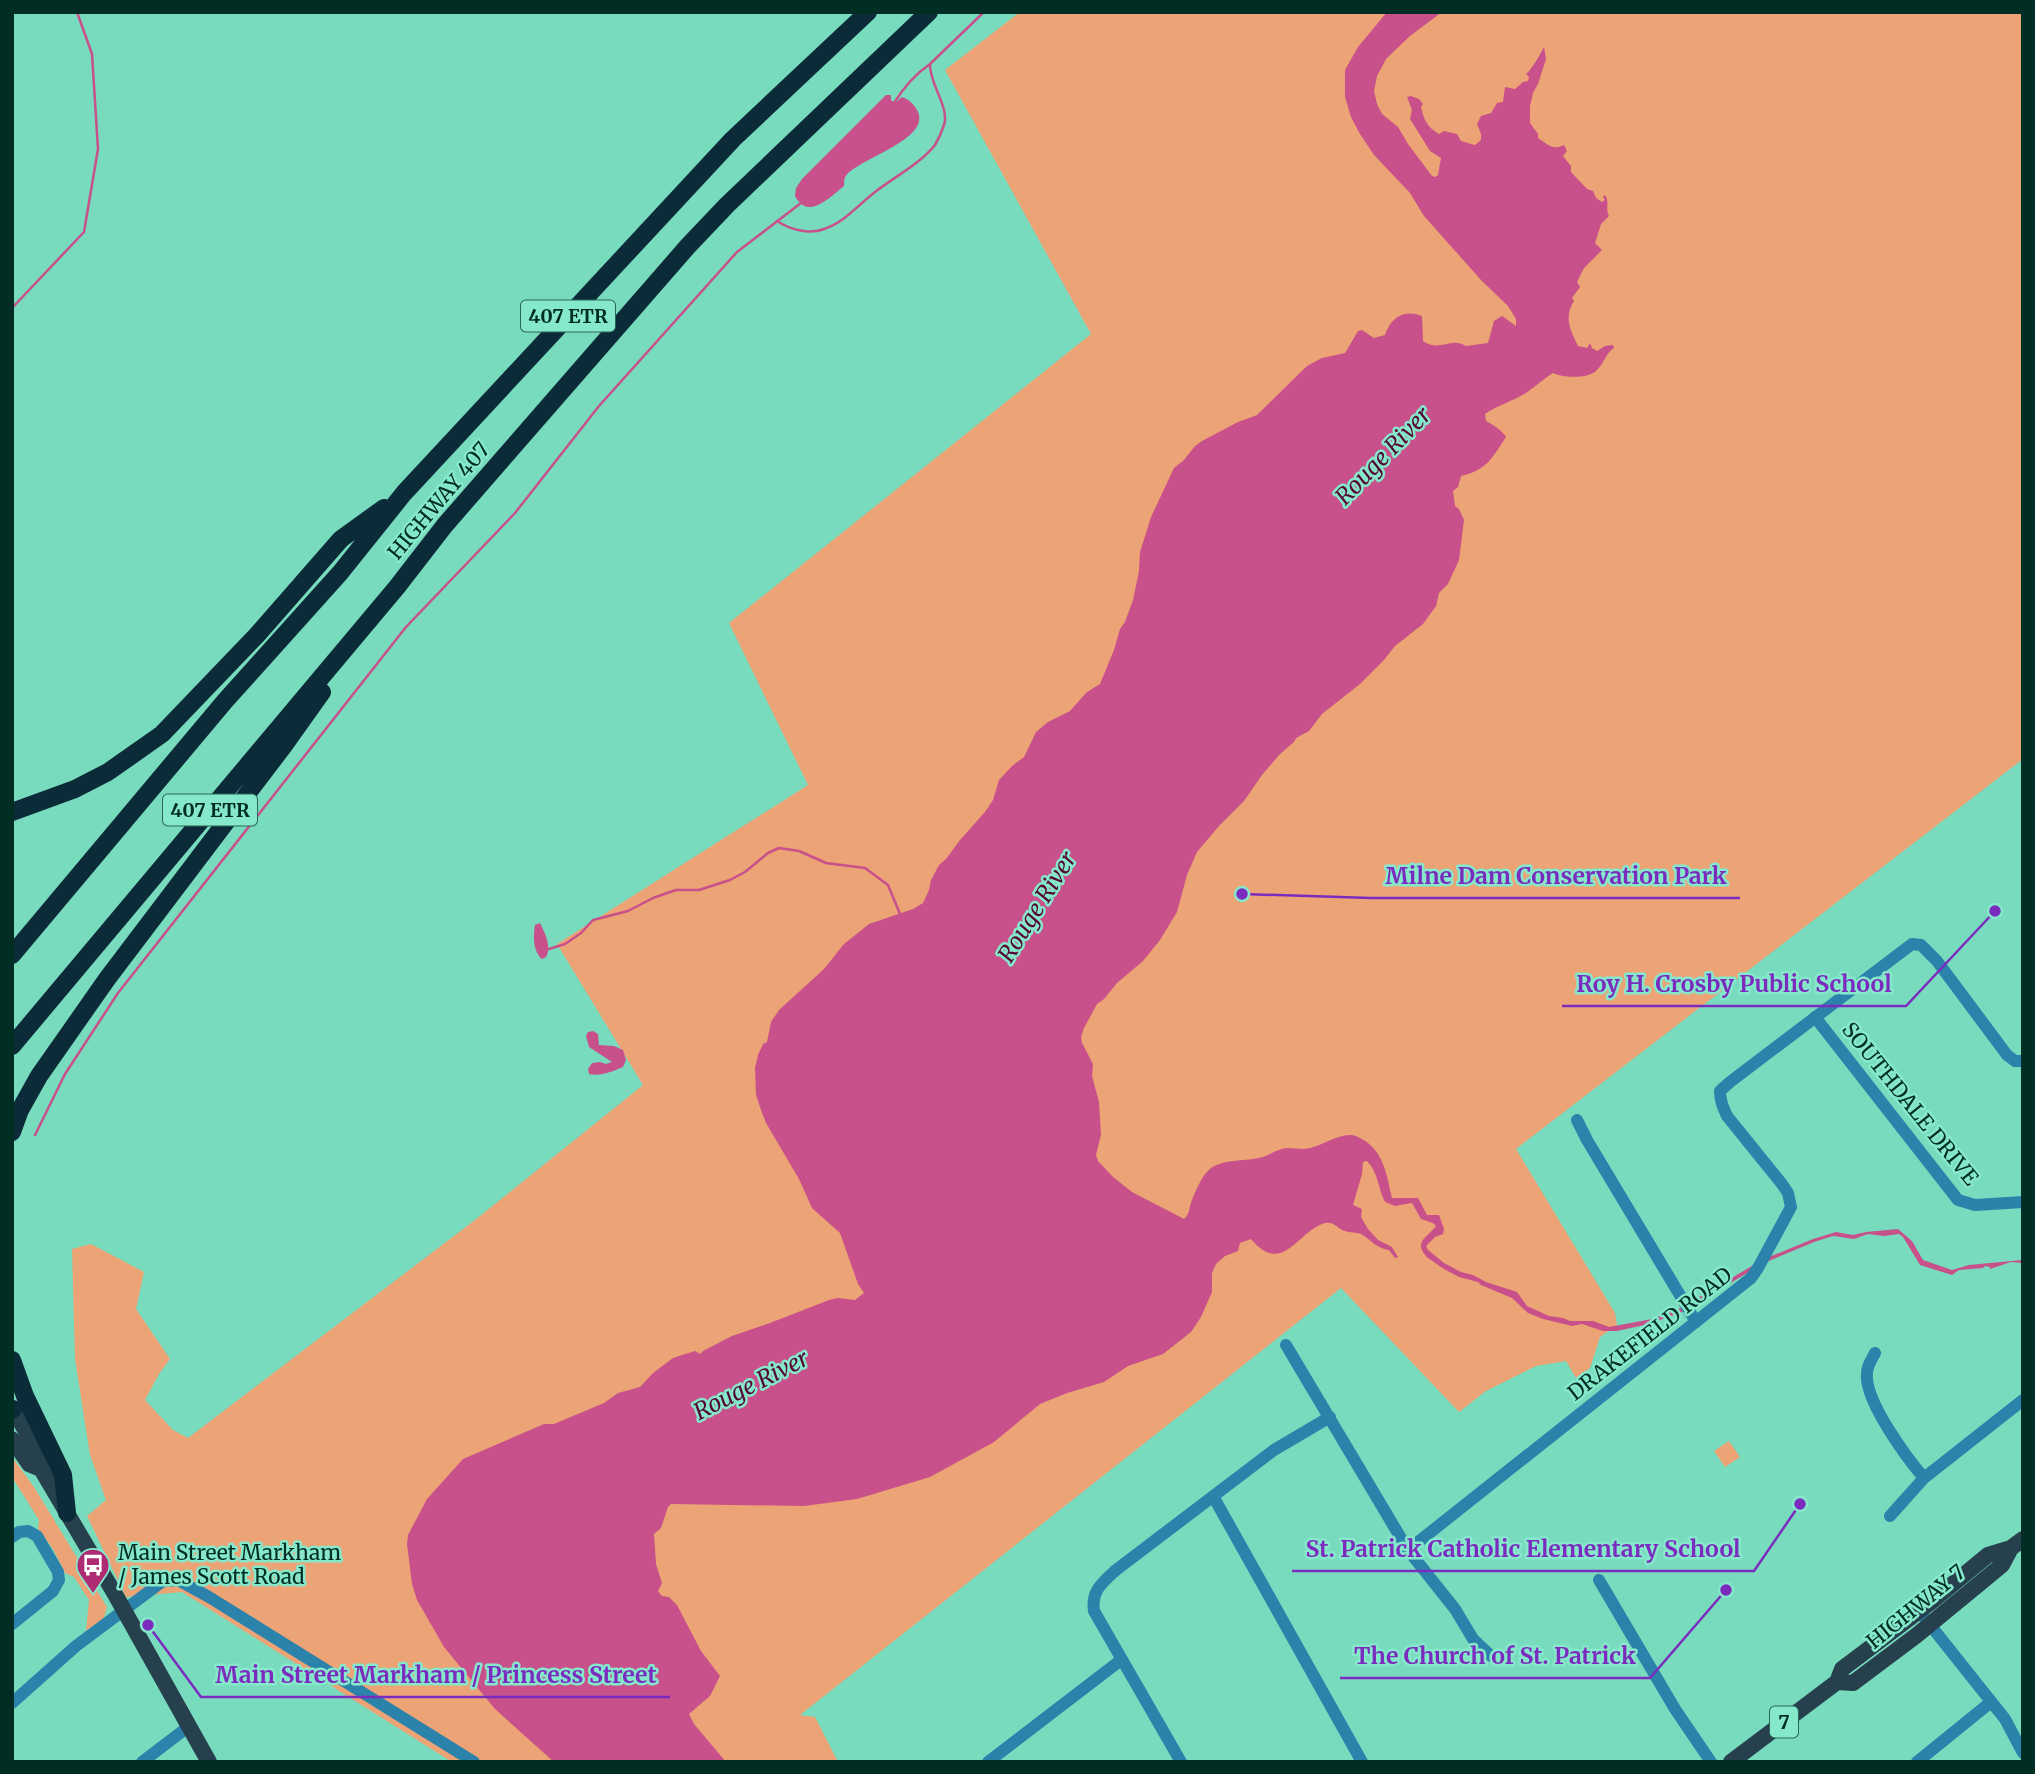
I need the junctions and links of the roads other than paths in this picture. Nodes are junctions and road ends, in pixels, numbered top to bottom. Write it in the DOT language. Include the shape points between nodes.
graph roads {
  1 [pos="868,12"];
  2 [pos="929,12"];
  3 [pos="404,493"];
  4 [pos="397,587"];
  5 [pos="12,812"];
  6 [pos="12,956"];
  7 [pos="1815,1017"];
  8 [pos="12,1046"];
  9 [pos="2023,1061"];
  10 [pos="1577,1120"];
  11 [pos="12,1132"];
  12 [pos="2023,1202"];
  13 [pos="1696,1322"];
  14 [pos="1286,1345"];
  15 [pos="1875,1353"];
  16 [pos="12,1360"];
  17 [pos="2023,1400"];
  18 [pos="12,1409"];
  19 [pos="1330,1417"];
  20 [pos="12,1438"];
  21 [pos="41,1469"];
  22 [pos="1924,1478"];
  23 [pos="1213,1496"];
  24 [pos="67,1513"];
  25 [pos="1890,1516"];
  26 [pos="12,1537"];
  27 [pos="2017,1543"];
  28 [pos="1408,1550"];
  29 [pos="1599,1580"];
  30 [pos="124,1611"];
  31 [pos="1919,1611"];
  32 [pos="12,1624"];
  33 [pos="1930,1625"];
  34 [pos="1491,1656"];
  35 [pos="1121,1660"];
  36 [pos="1837,1682"];
  37 [pos="14,1699"];
  38 [pos="1991,1702"];
  39 [pos="188,1727"];
  40 [pos="2023,1753"];
  41 [pos="142,1762"];
  42 [pos="209,1762"];
  43 [pos="474,1762"];
  44 [pos="988,1762"];
  45 [pos="1181,1762"];
  46 [pos="1362,1762"];
  47 [pos="1711,1762"];
  48 [pos="1731,1762"];
  49 [pos="1917,1762"];
  1 -- 3 [label="highway, HIGHWAY 407 / 407 ETR" via="733,139"];
  2 -- 4 [label="highway, HIGHWAY 407 / 407 ETR" via="688,246 445,525"];
  3 -- 5 [label="highway" via="341,539 210,687 162,734 108,772"];
  3 -- 6 [label="highway, HIGHWAY 407 / 407 ETR"];
  4 -- 8 [label="highway, HIGHWAY 407 / 407 ETR"];
  4 -- 11 [label="highway" via="107,979 39,1076"];
  7 -- 9 [label="street, DRAKEFIELD ROAD" via="1909,946 1921,944 2007,1055"];
  7 -- 12 [label="street, SOUTHDALE DRIVE" via="1958,1200 1975,1205"];
  7 -- 13 [label="street, DRAKEFIELD ROAD" via="1720,1091 1727,1115 1782,1184 1791,1207 1751,1278"];
  10 -- 13 [label="street"];
  13 -- 28 [label="street, DRAKEFIELD ROAD"];
  14 -- 19 [label="street"];
  15 -- 22 [label="street" via="1867,1367 1870,1391 1905,1456"];
  16 -- 24 [label="highway" via="62,1475"];
  17 -- 22 [label="street"];
  18 -- 21 [label="main road" via="43,1459"];
  19 -- 23 [label="street" via="1274,1450"];
  19 -- 28 [label="street"];
  20 -- 21 [label="main road" via="29,1464"];
  21 -- 24 [label="main road"];
  22 -- 25 [label="street"];
  23 -- 35 [label="street" via="1096,1589 1094,1611"];
  23 -- 46 [label="street"];
  24 -- 30 [label="main road"];
  26 -- 32 [label="street" via="28,1531 37,1536 59,1580 53,1591"];
  27 -- 31 [label="main road, HIGHWAY 7 / 7" via="1989,1555"];
  27 -- 33 [label="main road, HIGHWAY 7 / 7" via="2002,1565"];
  28 -- 34 [label="street" via="1473,1639"];
  29 -- 47 [label="street"];
  30 -- 37 [label="street"];
  30 -- 39 [label="main road"];
  30 -- 43 [label="street" via="163,1581 178,1580"];
  31 -- 33 [label="street"];
  31 -- 36 [label="main road, HIGHWAY 7 / 7" via="1842,1669"];
  33 -- 36 [label="main road, HIGHWAY 7 / 7" via="1853,1683"];
  33 -- 38 [label="street"];
  35 -- 44 [label="street"];
  35 -- 45 [label="street"];
  36 -- 48 [label="main road, HIGHWAY 7 / 7"];
  38 -- 40 [label="street"];
  38 -- 49 [label="street"];
  39 -- 41 [label="street"];
  39 -- 42 [label="main road"];
}
